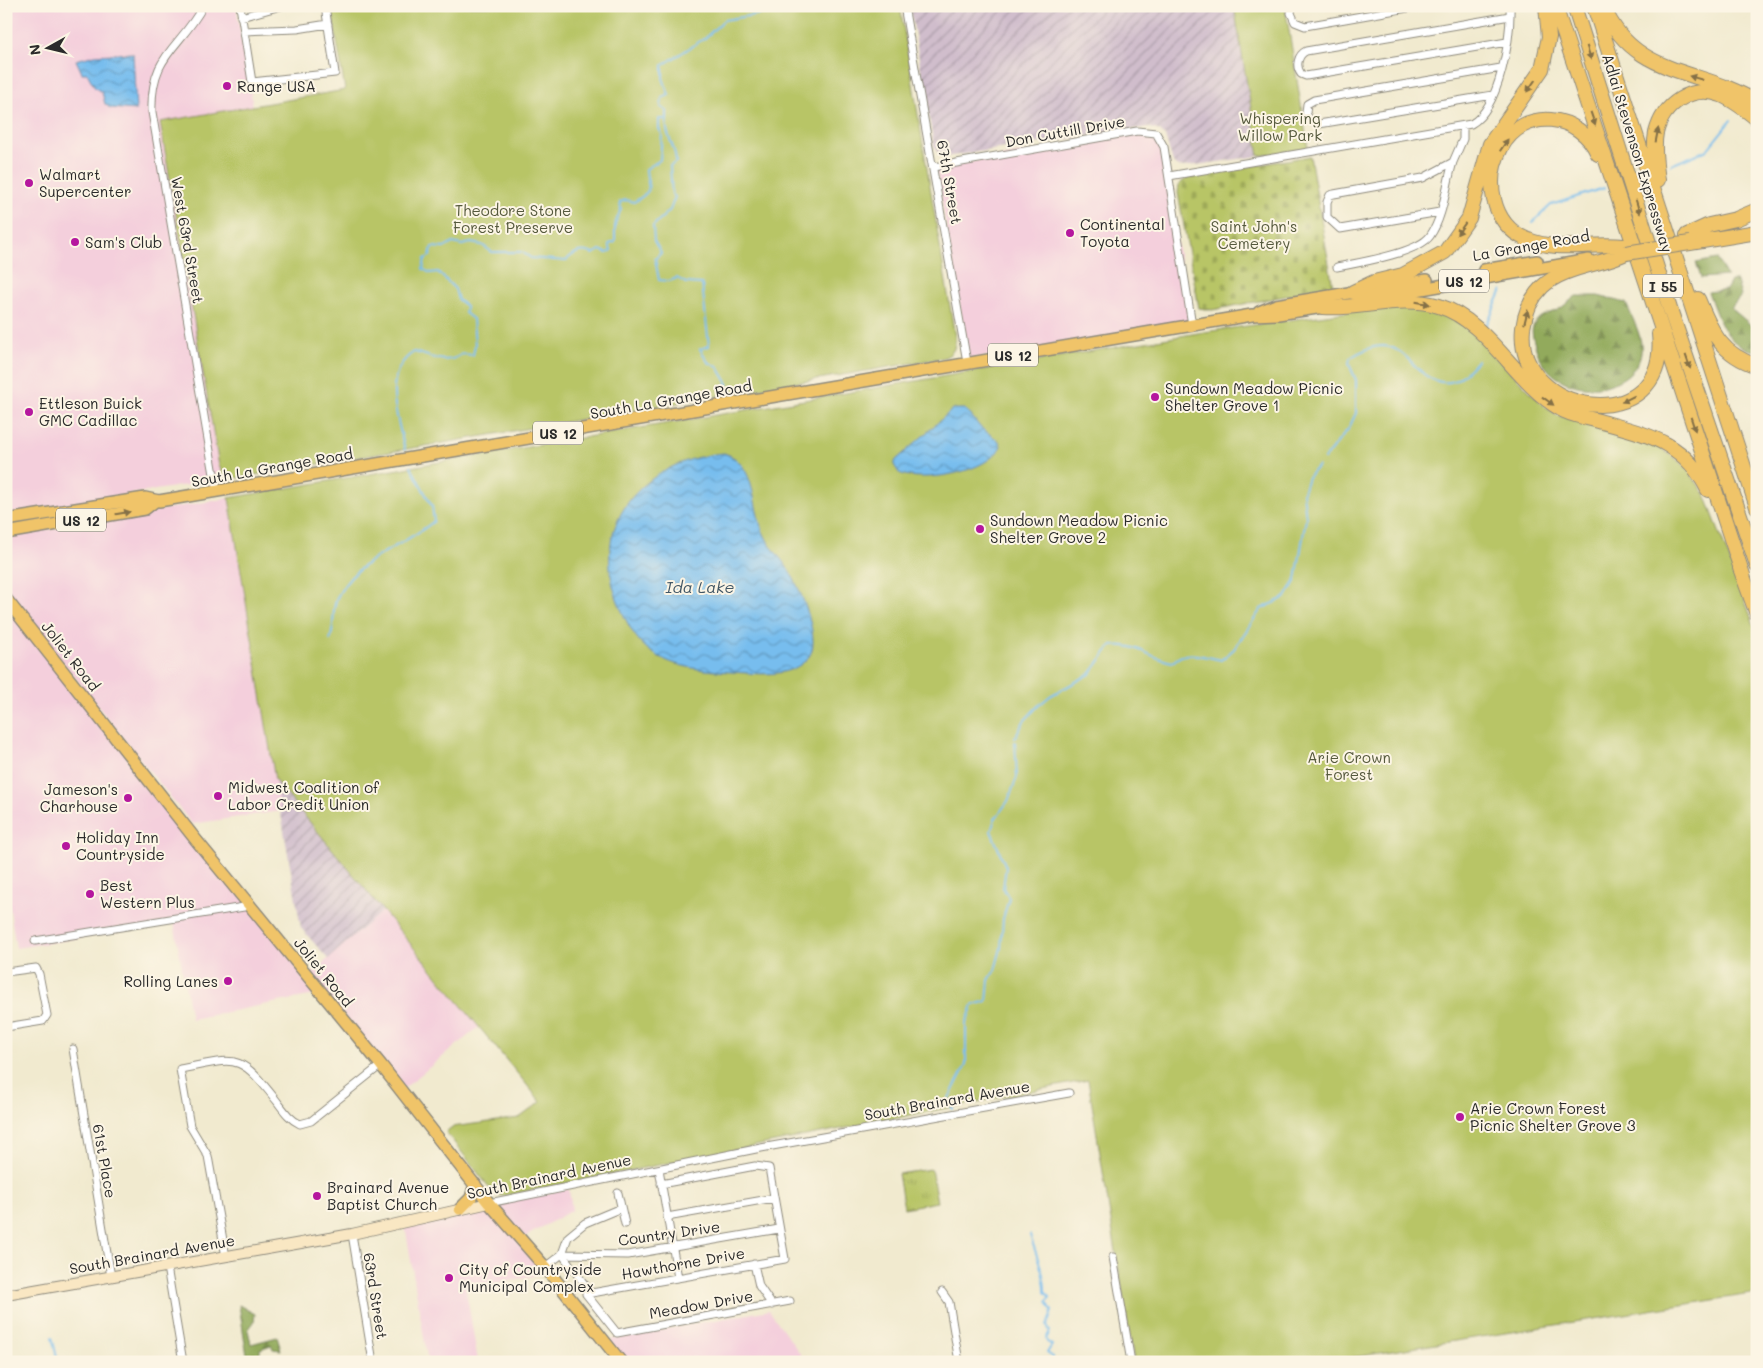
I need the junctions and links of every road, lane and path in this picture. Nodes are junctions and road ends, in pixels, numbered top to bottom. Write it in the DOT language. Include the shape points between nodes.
graph roads {
  1 [pos="203,6"];
  2 [pos="240,6"];
  3 [pos="281,6"];
  4 [pos="325,6"];
  5 [pos="904,6"];
  6 [pos="1292,6"];
  7 [pos="1419,6"];
  8 [pos="1510,6"];
  9 [pos="1546,6"];
  10 [pos="1555,6"];
  11 [pos="1574,6"];
  12 [pos="1594,6"];
  13 [pos="1603,6"];
  14 [pos="1510,16"];
  15 [pos="242,17"];
  16 [pos="328,24"];
  17 [pos="244,31"];
  18 [pos="1507,42"];
  19 [pos="1501,68"];
  20 [pos="1493,95"];
  21 [pos="1757,103"];
  22 [pos="1757,119"];
  23 [pos="1463,127"];
  24 [pos="1453,162"];
  25 [pos="934,167"];
  26 [pos="1169,176"];
  27 [pos="1757,210"];
  28 [pos="1440,212"];
  29 [pos="1625,214"];
  30 [pos="1664,218"];
  31 [pos="1757,222"];
  32 [pos="1757,232"];
  33 [pos="1712,234"];
  34 [pos="1757,240"];
  35 [pos="1605,253"];
  36 [pos="1677,263"];
  37 [pos="1337,268"];
  38 [pos="1353,292"];
  39 [pos="1650,294"];
  40 [pos="1323,307"];
  41 [pos="1252,315"];
  42 [pos="1192,325"];
  43 [pos="967,362"];
  44 [pos="1757,366"];
  45 [pos="217,492"];
  46 [pos="154,502"];
  47 [pos="1757,507"];
  48 [pos="6,520"];
  49 [pos="6,534"];
  50 [pos="1757,564"];
  51 [pos="1743,575"];
  52 [pos="6,599"];
  53 [pos="1757,614"];
  54 [pos="250,906"];
  55 [pos="35,941"];
  56 [pos="6,972"];
  57 [pos="6,1027"];
  58 [pos="73,1049"];
  59 [pos="381,1064"];
  60 [pos="1069,1093"];
  61 [pos="658,1169"];
  62 [pos="475,1184"];
  63 [pos="661,1184"];
  64 [pos="618,1193"];
  65 [pos="774,1198"];
  66 [pos="489,1203"];
  67 [pos="621,1208"];
  68 [pos="460,1209"];
  69 [pos="667,1217"];
  70 [pos="625,1224"];
  71 [pos="779,1229"];
  72 [pos="352,1234"];
  73 [pos="673,1249"];
  74 [pos="562,1254"];
  75 [pos="226,1256"];
  76 [pos="1113,1257"];
  77 [pos="754,1264"];
  78 [pos="167,1267"];
  79 [pos="546,1267"];
  80 [pos="112,1277"];
  81 [pos="678,1278"];
  82 [pos="942,1292"];
  83 [pos="586,1294"];
  84 [pos="6,1295"];
  85 [pos="790,1301"];
  86 [pos="772,1305"];
  87 [pos="1757,1360"];
  88 [pos="183,1362"];
  89 [pos="373,1362"];
  90 [pos="621,1362"];
  91 [pos="960,1362"];
  92 [pos="1131,1362"];
  93 [pos="1748,1362"];
  1 -- 45 [label="street, West 63rd Street" via="160,65 155,76 152,112"];
  2 -- 15 [label="street"];
  3 -- 15 [label="street"];
  4 -- 16 [label="street"];
  5 -- 25 [label="street, 67th Street"];
  6 -- 7 [label="street" via="1295,22 1305,26"];
  8 -- 14 [label="street"];
  9 -- 38 [label="highway, one-way" via="1549,37 1542,69 1490,144 1469,218 1445,252 1403,275 1374,282"];
  10 -- 29 [label="highway, one-way"];
  11 -- 50 [label="highway, Adlai Stevenson Expressway / I 55, one-way" via="1670,309"];
  12 -- 30 [label="highway, Adlai Stevenson Expressway / I 55"];
  21 -- 13 [label="highway, one-way" via="1727,86 1678,73 1646,57 1617,29"];
  14 -- 18 [label="street"];
  14 -- 18 [label="street" via="1306,51 1299,58 1298,67 1306,76"];
  15 -- 17 [label="street"];
  16 -- 17 [label="street"];
  16 -- 17 [label="street" via="335,73 252,82"];
  18 -- 19 [label="street"];
  19 -- 20 [label="street"];
  19 -- 20 [label="street" via="1314,100 1307,104 1306,113 1310,121 1319,124"];
  20 -- 23 [label="street" via="1483,116"];
  30 -- 22 [label="highway, one-way" via="1655,147 1656,133 1667,109 1688,95 1713,93 1732,101"];
  23 -- 24 [label="street"];
  23 -- 26 [label="street"];
  24 -- 28 [label="street"];
  24 -- 28 [label="street" via="1423,178 1334,194 1327,202 1327,217 1340,229"];
  25 -- 26 [label="street, Don Cuttill Drive" via="1137,132 1156,133 1164,147"];
  25 -- 43 [label="street, 67th Street"];
  26 -- 42 [label="street"];
  27 -- 33 [label="highway"];
  28 -- 37 [label="street" via="1429,238 1420,244 1388,256"];
  35 -- 29 [label="highway, one-way" via="1548,246 1512,231 1497,212 1492,190 1492,176 1501,147 1510,136 1532,122 1557,120 1569,123 1594,146"];
  29 -- 39 [label="highway"];
  30 -- 36 [label="highway, Adlai Stevenson Expressway / I 55"];
  31 -- 33 [label="highway"];
  32 -- 33 [label="highway"];
  33 -- 34 [label="highway"];
  33 -- 35 [label="highway"];
  35 -- 38 [label="main road, La Grange Road / US 12"];
  39 -- 35 [label="highway, one-way" via="1660,351 1654,374 1644,389 1623,402 1594,406 1576,402 1553,390 1536,372 1524,348 1523,329 1528,309 1541,288 1556,277"];
  35 -- 40 [label="main road, La Grange Road / US 12"];
  36 -- 44 [label="highway" via="1692,286 1718,342 1730,354"];
  36 -- 47 [label="highway, Adlai Stevenson Expressway / I 55"];
  38 -- 41 [label="main road, La Grange Road / US 12" via="1276,305"];
  39 -- 51 [label="highway, one-way"];
  40 -- 41 [label="main road, La Grange Road / US 12"];
  40 -- 51 [label="highway, one-way" via="1409,301 1449,310 1470,323 1540,394 1561,410 1667,443 1688,460 1705,482"];
  41 -- 42 [label="main road, La Grange Road / US 12"];
  42 -- 43 [label="main road, South La Grange Road / US 12"];
  43 -- 45 [label="main road, South La Grange Road / US 12"];
  45 -- 46 [label="main road, South La Grange Road / US 12"];
  46 -- 48 [label="main road, South La Grange Road / US 12" via="145,498"];
  49 -- 46 [label="main road, South La Grange Road / US 12, one-way" via="145,509"];
  51 -- 53 [label="highway"];
  52 -- 54 [label="main road, Joliet Road"];
  54 -- 55 [label="street"];
  54 -- 59 [label="main road, Joliet Road"];
  56 -- 57 [label="street" via="36,968 40,974 47,1015 43,1021"];
  58 -- 80 [label="street, 61st Place"];
  59 -- 62 [label="main road, Joliet Road"];
  59 -- 75 [label="street" via="311,1121 300,1124 241,1063 222,1061 180,1069 190,1126 208,1156"];
  60 -- 61 [label="street, South Brainard Avenue"];
  61 -- 63 [label="street"];
  61 -- 66 [label="street, South Brainard Avenue"];
  62 -- 66 [label="main road, Joliet Road"];
  62 -- 68 [label="main road" via="471,1198"];
  63 -- 65 [label="street" via="755,1166 768,1168"];
  63 -- 69 [label="street"];
  64 -- 67 [label="street"];
  65 -- 69 [label="street"];
  65 -- 71 [label="street"];
  66 -- 68 [label="street, South Brainard Avenue"];
  66 -- 79 [label="main road, Joliet Road"];
  67 -- 70 [label="street"];
  67 -- 74 [label="street" via="585,1223 568,1237"];
  68 -- 72 [label="street, South Brainard Avenue"];
  69 -- 73 [label="street"];
  71 -- 73 [label="street, Country Drive"];
  71 -- 77 [label="street, Hawthorne Drive" via="784,1259"];
  72 -- 75 [label="street, South Brainard Avenue"];
  72 -- 89 [label="street, 63rd Street"];
  73 -- 74 [label="street, Country Drive" via="628,1255"];
  73 -- 81 [label="street"];
  74 -- 79 [label="street"];
  74 -- 83 [label="street" via="588,1289"];
  75 -- 78 [label="street, South Brainard Avenue"];
  76 -- 92 [label="street"];
  77 -- 81 [label="street, Hawthorne Drive"];
  77 -- 86 [label="street" via="759,1286"];
  78 -- 80 [label="street, South Brainard Avenue"];
  78 -- 88 [label="street"];
  79 -- 90 [label="main road, Joliet Road"];
  80 -- 84 [label="street, South Brainard Avenue"];
  81 -- 83 [label="street, Hawthorne Drive"];
  82 -- 91 [label="street" via="949,1302"];
  83 -- 86 [label="street, Meadow Drive" via="616,1333"];
  85 -- 86 [label="street, Meadow Drive"];
  87 -- 93 [label="street"];
}
